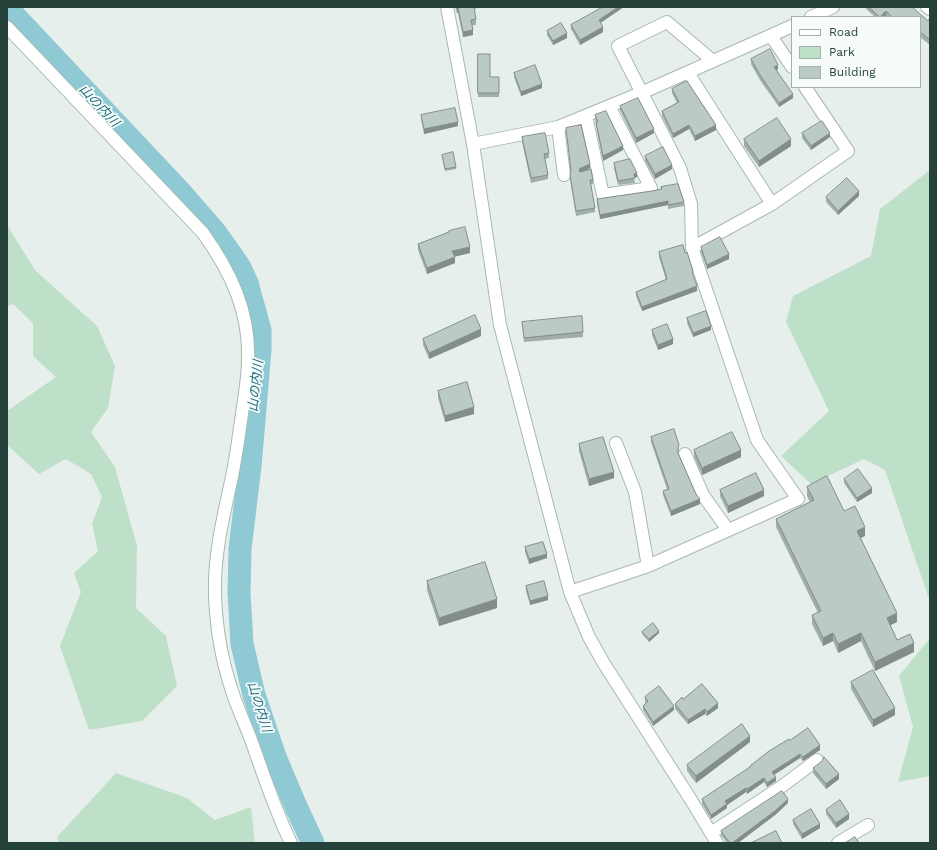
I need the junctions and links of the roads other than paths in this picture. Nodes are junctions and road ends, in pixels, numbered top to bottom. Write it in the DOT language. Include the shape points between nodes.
graph roads {
  1 [pos="447,7"];
  2 [pos="832,7"];
  3 [pos="927,7"];
  4 [pos="930,9"];
  5 [pos="813,16"];
  6 [pos="791,26"];
  7 [pos="7,27"];
  8 [pos="771,36"];
  9 [pos="713,61"];
  10 [pos="791,66"];
  11 [pos="688,73"];
  12 [pos="807,88"];
  13 [pos="641,94"];
  14 [pos="609,106"];
  15 [pos="586,116"];
  16 [pos="558,127"];
  17 [pos="473,144"];
  18 [pos="564,175"];
  19 [pos="772,204"];
  20 [pos="692,248"];
  21 [pos="616,443"];
  22 [pos="685,454"];
  23 [pos="728,530"];
  24 [pos="648,566"];
  25 [pos="570,592"];
  26 [pos="817,760"];
  27 [pos="868,825"];
  28 [pos="714,838"];
  29 [pos="292,843"];
  30 [pos="838,843"];
  1 -- 17 [label="street"];
  2 -- 5 [label="street"];
  3 -- 4 [label="street"];
  6 -- 8 [label="street"];
  7 -- 29 [label="street" via="203,233 219,255 242,306 248,359 236,459 215,567 216,618 225,669 233,694 271,798"];
  8 -- 9 [label="street"];
  8 -- 10 [label="street"];
  9 -- 11 [label="street"];
  9 -- 13 [label="street" via="666,22 618,46"];
  11 -- 13 [label="street"];
  11 -- 19 [label="street"];
  12 -- 19 [label="street" via="848,151"];
  13 -- 14 [label="street"];
  13 -- 20 [label="street" via="680,168 690,204"];
  14 -- 15 [label="street"];
  14 -- 15 [label="street" via="652,188 603,195"];
  15 -- 16 [label="street"];
  16 -- 17 [label="street"];
  16 -- 18 [label="street"];
  17 -- 25 [label="street" via="500,325"];
  19 -- 20 [label="street"];
  20 -- 23 [label="street" via="757,440 798,499"];
  21 -- 24 [label="street" via="636,492"];
  22 -- 23 [label="street" via="702,495"];
  23 -- 24 [label="street"];
  24 -- 25 [label="street"];
  25 -- 28 [label="street" via="589,637 603,662"];
  26 -- 28 [label="street"];
  27 -- 30 [label="street"];
}
